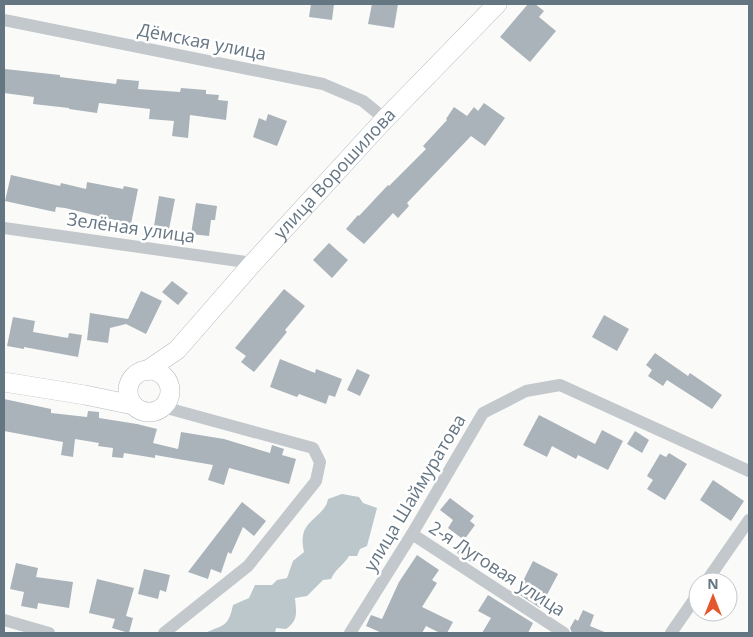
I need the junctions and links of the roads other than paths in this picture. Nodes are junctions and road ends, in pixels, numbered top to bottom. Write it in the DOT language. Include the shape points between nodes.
graph roads {
  1 [pos="497,4"];
  2 [pos="4,20"];
  3 [pos="385,119"];
  4 [pos="4,228"];
  5 [pos="253,263"];
  6 [pos="177,350"];
  7 [pos="146,371"];
  8 [pos="4,382"];
  9 [pos="130,382"];
  10 [pos="169,385"];
  11 [pos="85,395"];
  12 [pos="133,405"];
  13 [pos="163,407"];
  14 [pos="749,471"];
  15 [pos="749,520"];
  16 [pos="412,534"];
  17 [pos="713,572"];
  18 [pos="688,608"];
  19 [pos="4,620"];
  20 [pos="48,633"];
  21 [pos="164,633"];
  22 [pos="350,633"];
  23 [pos="564,633"];
  24 [pos="671,633"];
  1 -- 3 [label="street, улица Ворошилова"];
  2 -- 3 [label="street, Дёмская улица" via="323,84 363,101"];
  3 -- 5 [label="street, улица Ворошилова"];
  4 -- 5 [label="street, Зелёная улица"];
  5 -- 6 [label="street, улица Ворошилова"];
  6 -- 7 [label="street, улица Ворошилова"];
  6 -- 10 [label="street, улица Ворошилова"];
  7 -- 9 [label="street" via="138,373"];
  7 -- 10 [label="street" via="158,373"];
  8 -- 11 [label="street"];
  9 -- 11 [label="street"];
  9 -- 12 [label="street" via="128,394"];
  10 -- 13 [label="street" via="169,397"];
  11 -- 12 [label="street"];
  12 -- 13 [label="street" via="148,412"];
  13 -- 21 [label="street" via="313,448 320,462 316,481 248,566"];
  14 -- 16 [label="street, улица Шаймуратова" via="560,385 526,391 483,413"];
  15 -- 17 [label="street"];
  16 -- 22 [label="street, улица Шаймуратова"];
  16 -- 23 [label="street, 2-я Луговая улица"];
  18 -- 24 [label="street"];
  19 -- 20 [label="street"];
}
